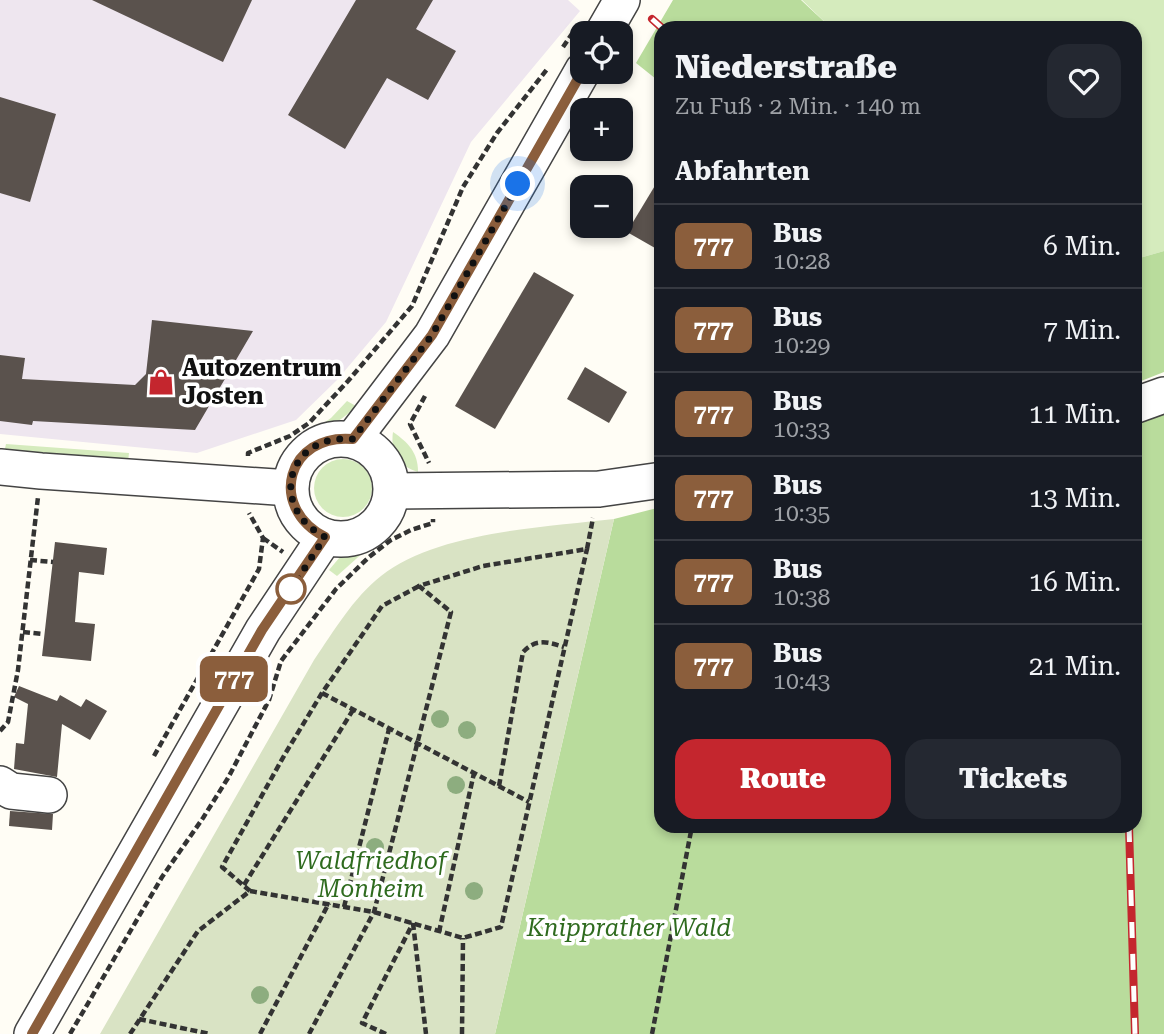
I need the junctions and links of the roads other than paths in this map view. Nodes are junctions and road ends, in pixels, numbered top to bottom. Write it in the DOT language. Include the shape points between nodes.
graph roads {
  1 [pos="622,0"];
  2 [pos="610,21"];
  3 [pos="575,84"];
  4 [pos="1164,395"];
  5 [pos="1142,403"];
  6 [pos="353,439"];
  7 [pos="0,467"];
  8 [pos="654,481"];
  9 [pos="290,488"];
  10 [pos="392,491"];
  11 [pos="325,537"];
  12 [pos="0,784"];
  13 [pos="49,795"];
  14 [pos="32,1034"];
  1 -- 2 [label="street"];
  3 -- 6 [label="street" via="432,335"];
  4 -- 5 [label="street"];
  6 -- 9 [label="street" via="323,441 309,449 292,473"];
  6 -- 10 [label="street" via="382,458"];
  7 -- 9 [label="street"];
  8 -- 10 [label="street" via="599,489"];
  9 -- 11 [label="street" via="299,518"];
  10 -- 11 [label="street" via="381,520 370,531 348,538"];
  11 -- 14 [label="street" via="262,630"];
  12 -- 13 [label="street"];
}
